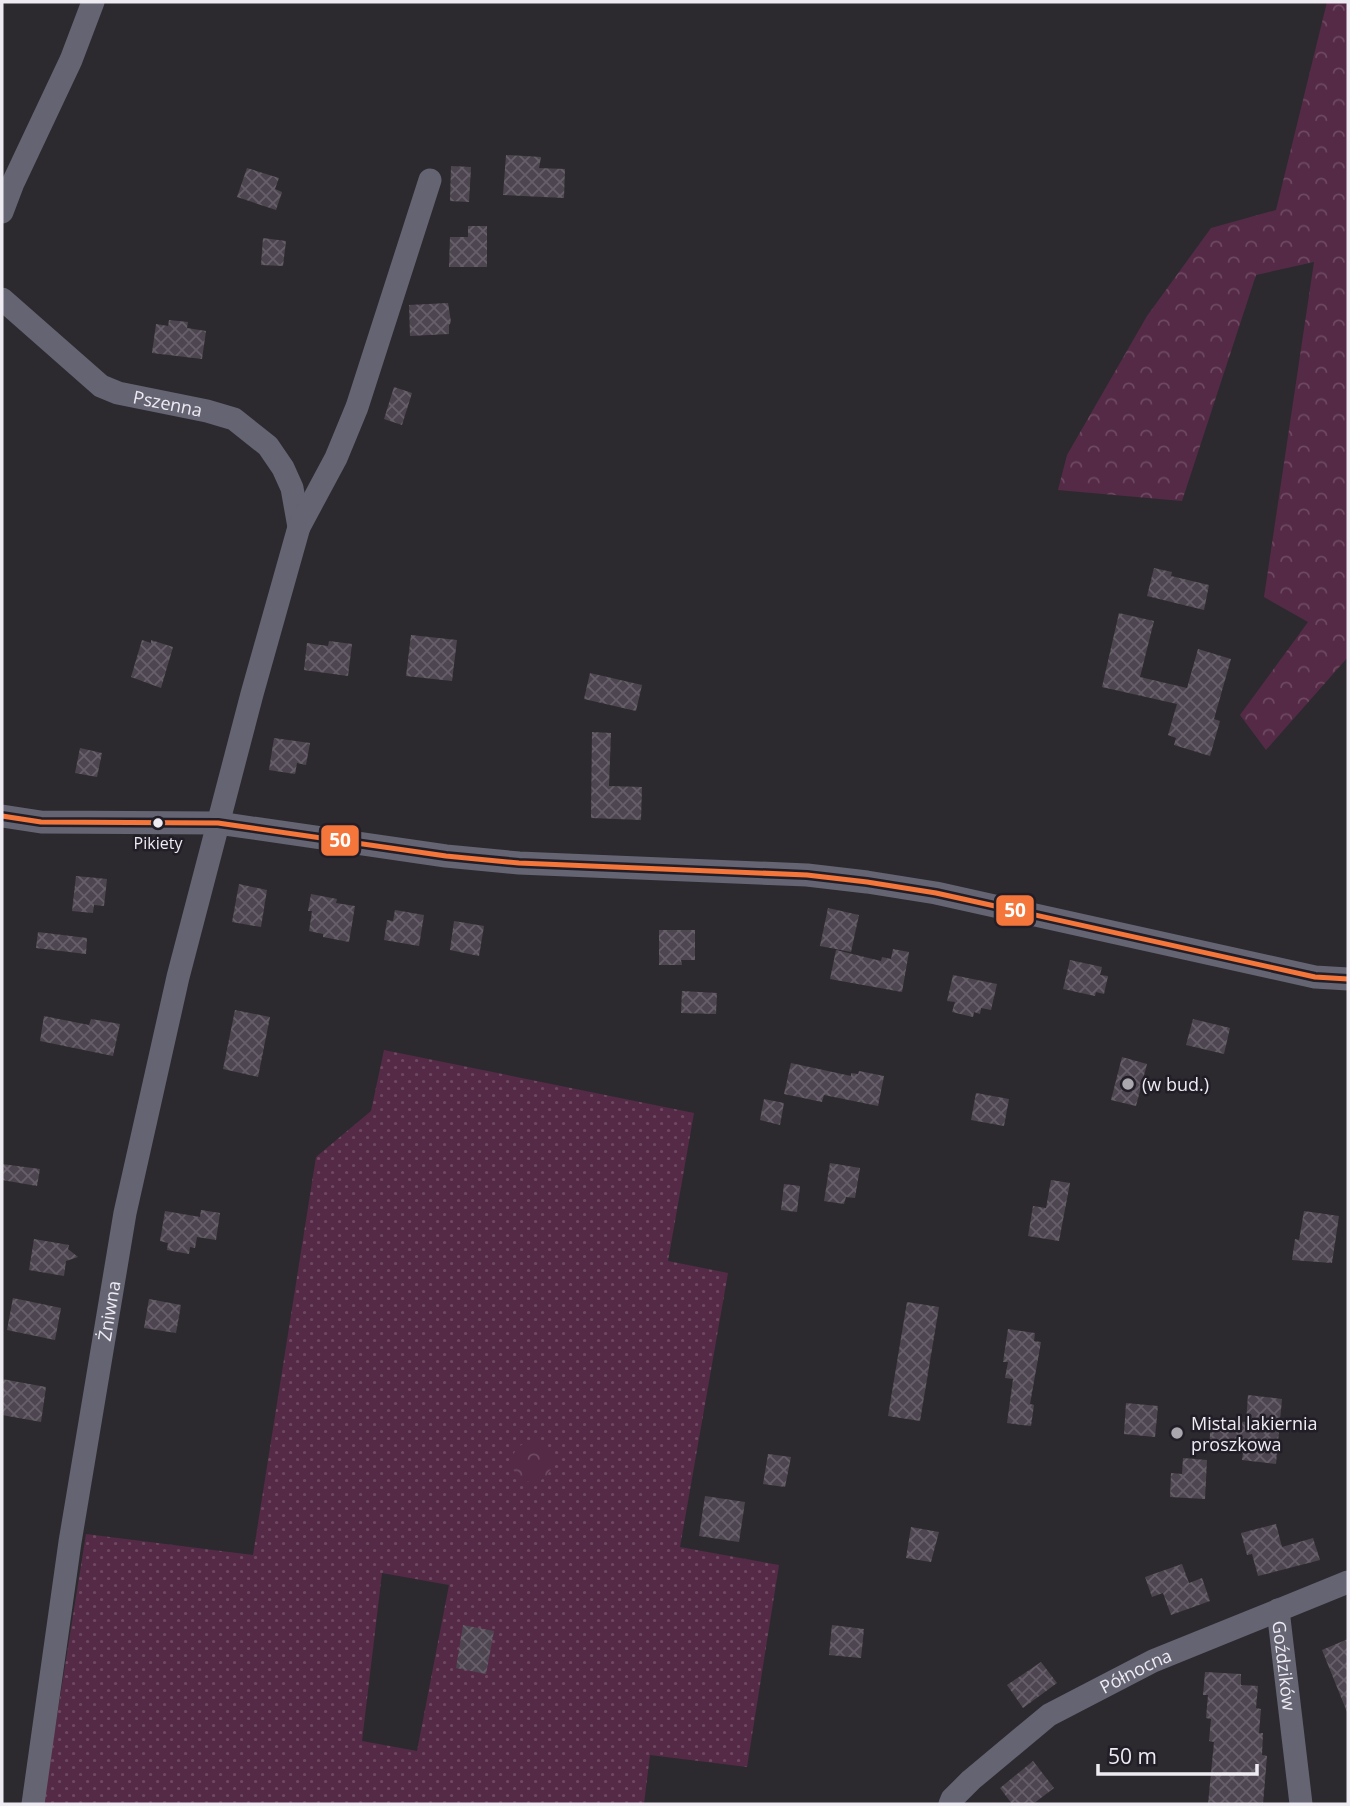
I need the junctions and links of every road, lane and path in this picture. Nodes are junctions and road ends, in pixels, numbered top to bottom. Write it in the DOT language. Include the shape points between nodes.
graph roads {
  1 [pos="93,2"];
  2 [pos="430,180"];
  3 [pos="2,212"];
  4 [pos="2,299"];
  5 [pos="299,527"];
  6 [pos="2,816"];
  7 [pos="218,823"];
  8 [pos="1348,979"];
  9 [pos="1348,1582"];
  10 [pos="1278,1610"];
  11 [pos="33,1804"];
  12 [pos="950,1804"];
  13 [pos="1301,1804"];
  1 -- 3 [label="street"];
  2 -- 5 [label="street, Pszenna" via="358,407"];
  4 -- 5 [label="street, Pszenna" via="101,386 234,419 268,446 283,468"];
  5 -- 7 [label="street, Pszenna"];
  6 -- 7 [label="street" via="41,822"];
  7 -- 8 [label="street" via="507,862 867,882 936,892 1315,977"];
  7 -- 11 [label="street, Żniwna" via="125,1213 70,1542"];
  9 -- 10 [label="street, Północna"];
  10 -- 12 [label="street, Północna" via="1153,1661 1049,1715 971,1780"];
  10 -- 13 [label="street, Goździków"];
}
